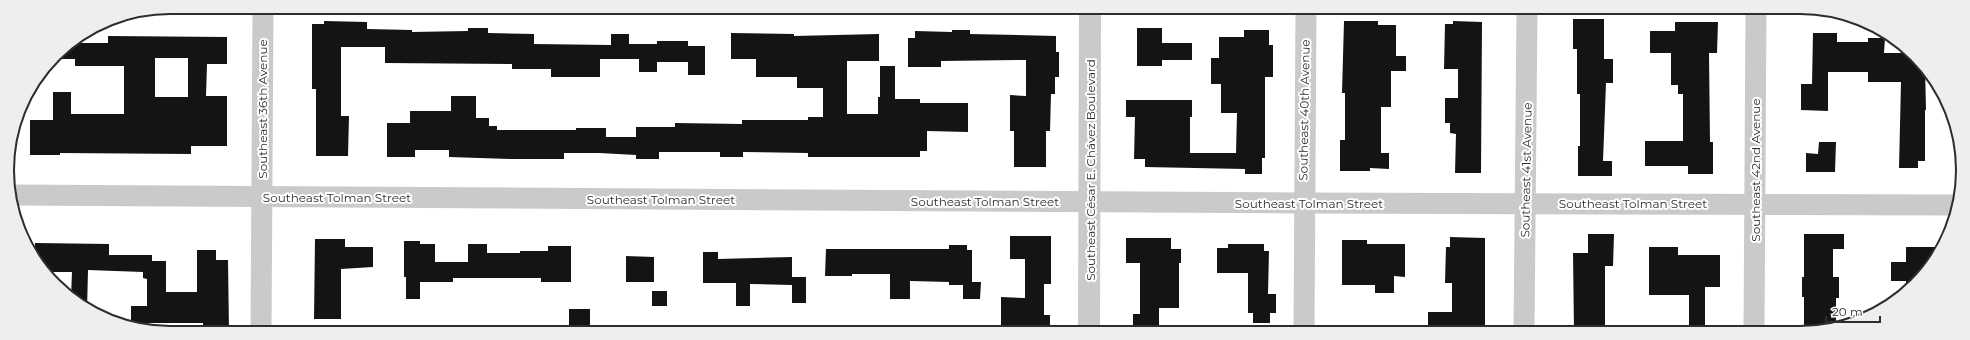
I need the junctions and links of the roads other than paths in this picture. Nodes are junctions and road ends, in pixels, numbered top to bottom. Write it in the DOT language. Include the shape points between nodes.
graph roads {
  1 [pos="262,14"];
  2 [pos="1090,14"];
  3 [pos="1306,14"];
  4 [pos="1527,14"];
  5 [pos="1756,14"];
  6 [pos="16,195"];
  7 [pos="262,197"];
  8 [pos="1089,202"];
  9 [pos="1303,203"];
  10 [pos="1754,203"];
  11 [pos="1526,204"];
  12 [pos="1952,205"];
  13 [pos="261,326"];
  14 [pos="1089,326"];
  15 [pos="1304,326"];
  16 [pos="1524,326"];
  17 [pos="1754,326"];
  1 -- 7 [label="street, Southeast 36th Avenue"];
  2 -- 8 [label="street, Southeast César E. Chávez Boulevard"];
  3 -- 9 [label="street, Southeast 40th Avenue"];
  4 -- 11 [label="street, Southeast 41st Avenue"];
  5 -- 10 [label="street, Southeast 42nd Avenue"];
  6 -- 7 [label="street, Southeast Tolman Street"];
  7 -- 8 [label="street, Southeast Tolman Street"];
  7 -- 13 [label="street, Southeast 36th Avenue"];
  8 -- 9 [label="street, Southeast Tolman Street"];
  8 -- 14 [label="street, Southeast César E. Chávez Boulevard"];
  9 -- 11 [label="street, Southeast Tolman Street"];
  9 -- 15 [label="street, Southeast 40th Avenue"];
  10 -- 11 [label="street, Southeast Tolman Street"];
  10 -- 12 [label="street, Southeast Tolman Street"];
  10 -- 17 [label="street, Southeast 42nd Avenue"];
  11 -- 16 [label="street, Southeast 41st Avenue"];
}
